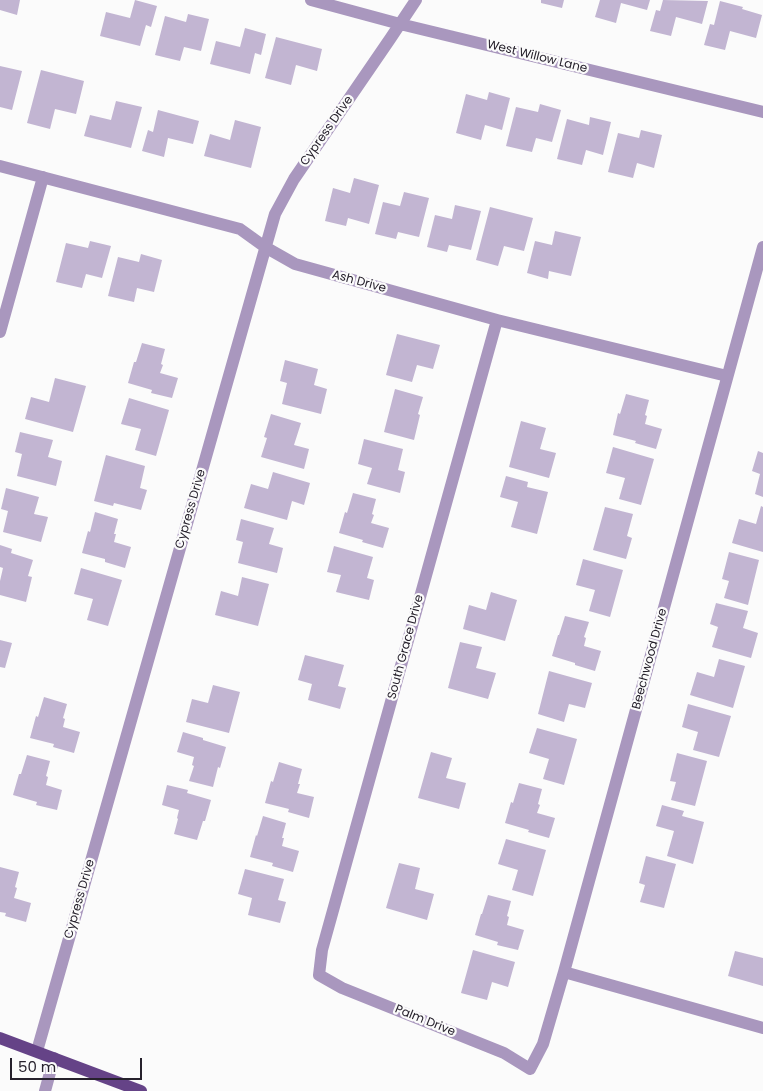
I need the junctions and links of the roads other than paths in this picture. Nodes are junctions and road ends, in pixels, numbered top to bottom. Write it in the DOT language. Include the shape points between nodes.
graph roads {
  1 [pos="311,0"];
  2 [pos="416,0"];
  3 [pos="400,24"];
  4 [pos="763,112"];
  5 [pos="0,166"];
  6 [pos="43,177"];
  7 [pos="265,247"];
  8 [pos="763,248"];
  9 [pos="497,320"];
  10 [pos="0,332"];
  11 [pos="727,376"];
  12 [pos="564,972"];
  13 [pos="319,975"];
  14 [pos="763,1028"];
  15 [pos="0,1038"];
  16 [pos="37,1051"];
  17 [pos="54,1058"];
  18 [pos="530,1069"];
  19 [pos="45,1091"];
  20 [pos="141,1091"];
  1 -- 3 [label="street, West Willow Lane"];
  2 -- 3 [label="street, Cypress Drive"];
  3 -- 4 [label="street, West Willow Lane"];
  3 -- 7 [label="street, Cypress Drive" via="294,179 275,214"];
  5 -- 6 [label="street, Ash Drive"];
  6 -- 7 [label="street, Ash Drive" via="240,229"];
  6 -- 10 [label="street"];
  7 -- 9 [label="street, Ash Drive" via="295,264"];
  7 -- 16 [label="street, Cypress Drive"];
  8 -- 11 [label="street, Beechwood Drive"];
  9 -- 11 [label="street, Ash Drive"];
  9 -- 13 [label="street, South Grace Drive" via="322,950"];
  11 -- 12 [label="street, Beechwood Drive"];
  12 -- 14 [label="street"];
  12 -- 18 [label="street, Beechwood Drive" via="543,1044"];
  13 -- 18 [label="street, Palm Drive" via="342,988 504,1053"];
  15 -- 16 [label="main road"];
  16 -- 17 [label="main road"];
  17 -- 19 [label="street"];
  17 -- 20 [label="main road"];
}
